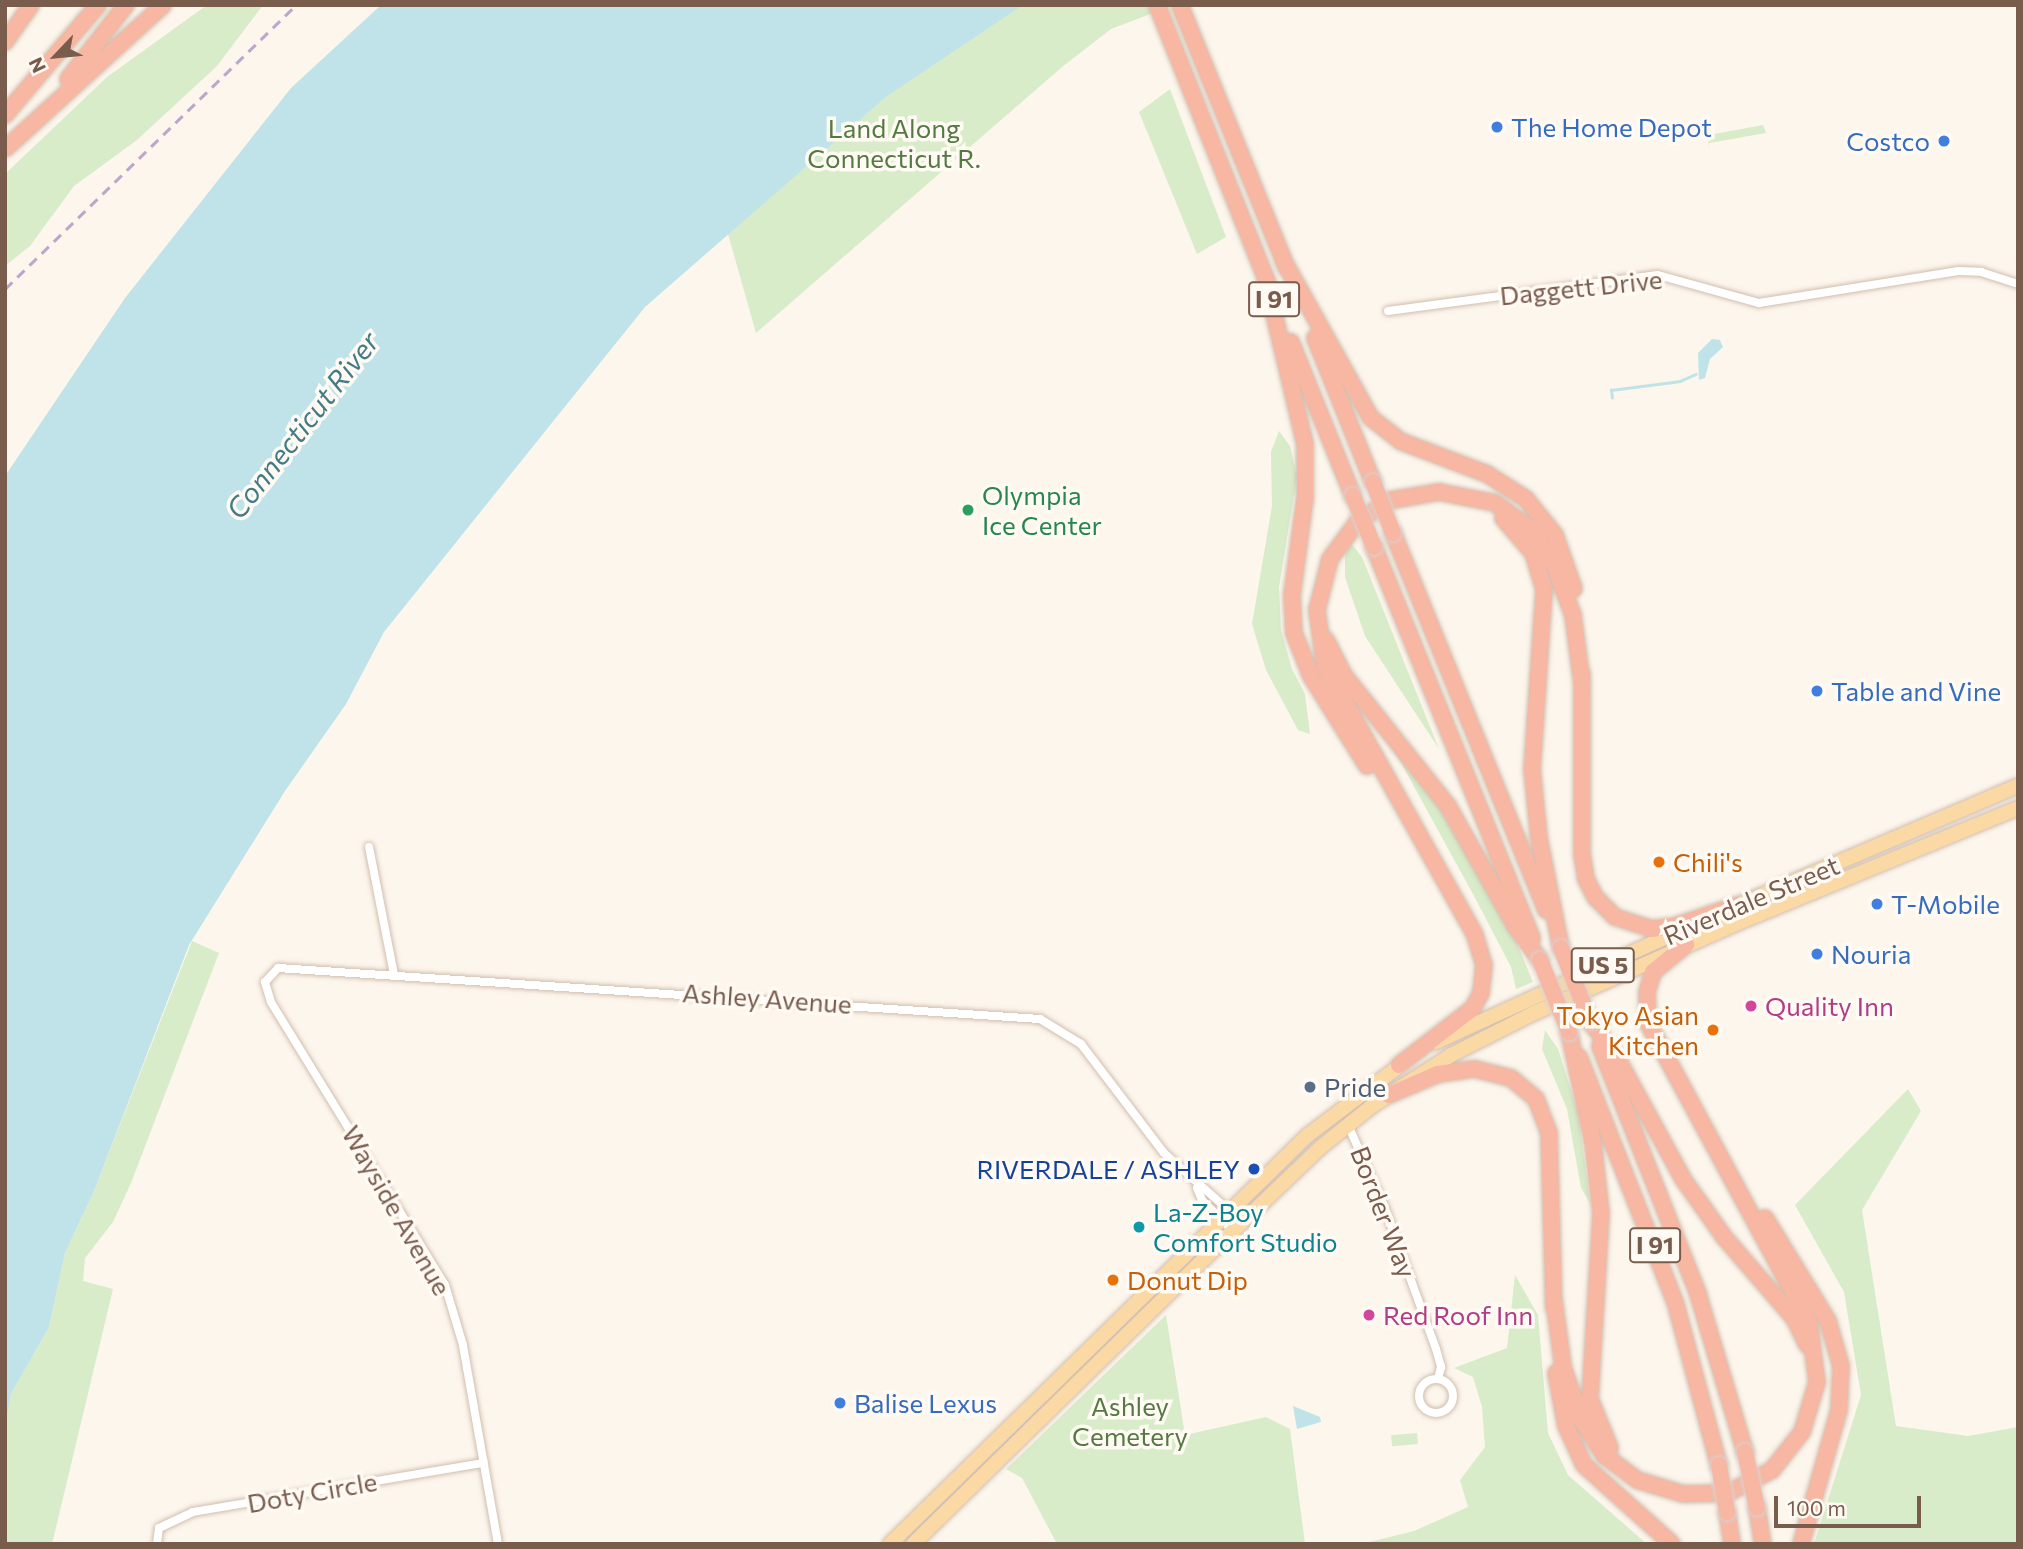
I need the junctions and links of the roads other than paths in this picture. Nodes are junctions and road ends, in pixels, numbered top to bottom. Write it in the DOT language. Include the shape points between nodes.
graph roads {
  1 [pos="31,5"];
  2 [pos="98,5"];
  3 [pos="126,5"];
  4 [pos="163,5"];
  5 [pos="1157,5"];
  6 [pos="1180,5"];
  7 [pos="5,42"];
  8 [pos="5,115"];
  9 [pos="5,148"];
  10 [pos="1283,260"];
  11 [pos="1265,276"];
  12 [pos="2018,284"];
  13 [pos="1388,310"];
  14 [pos="1440,492"];
  15 [pos="1330,559"];
  16 [pos="1582,683"];
  17 [pos="2018,786"];
  18 [pos="2018,808"];
  19 [pos="369,847"];
  20 [pos="1738,905"];
  21 [pos="1467,921"];
  22 [pos="1686,945"];
  23 [pos="1561,948"];
  24 [pos="1540,960"];
  25 [pos="394,974"];
  26 [pos="266,978"];
  27 [pos="1590,1021"];
  28 [pos="1569,1032"];
  29 [pos="1661,1054"];
  30 [pos="1399,1065"];
  31 [pos="1390,1094"];
  32 [pos="1348,1125"];
  33 [pos="1226,1215"];
  34 [pos="1237,1227"];
  35 [pos="1554,1300"];
  36 [pos="1438,1379"];
  37 [pos="1809,1416"];
  38 [pos="484,1463"];
  39 [pos="1659,1488"];
  40 [pos="157,1544"];
  41 [pos="498,1544"];
  42 [pos="890,1544"];
  43 [pos="913,1544"];
  44 [pos="1672,1544"];
  45 [pos="1732,1544"];
  46 [pos="1763,1544"];
  47 [pos="1801,1544"];
  1 -- 7 [label="highway"];
  2 -- 8 [label="highway"];
  3 -- 9 [label="highway"];
  4 -- 9 [label="highway"];
  5 -- 11 [label="highway, I 91"];
  6 -- 10 [label="highway, I 91"];
  10 -- 16 [label="highway" via="1356,396 1376,423 1413,447 1504,483 1526,499 1550,528 1573,588"];
  10 -- 23 [label="highway, I 91, bridge"];
  11 -- 21 [label="highway" via="1305,444 1305,498 1292,596 1296,642 1315,684"];
  11 -- 24 [label="highway, I 91, bridge"];
  12 -- 13 [label="street, Daggett Drive" via="1981,272 1958,271 1759,303 1658,275"];
  14 -- 15 [label="highway" via="1407,496 1371,510 1345,535"];
  14 -- 16 [label="highway" via="1495,503 1542,542 1573,615"];
  14 -- 23 [label="highway" via="1476,502 1505,520 1528,545 1540,572 1545,608 1534,697 1533,778 1540,848"];
  15 -- 21 [label="highway" via="1317,610 1325,667"];
  15 -- 24 [label="highway" via="1320,609 1335,661 1440,794 1516,927"];
  16 -- 20 [label="highway" via="1582,854 1595,897 1615,917 1651,929"];
  17 -- 20 [label="main road, Riverdale Street / US 5"];
  18 -- 22 [label="main road, Riverdale Street / US 5"];
  19 -- 25 [label="street"];
  20 -- 30 [label="main road, Riverdale Street / US 5" via="1473,1024"];
  21 -- 30 [label="highway" via="1484,965 1479,998 1464,1017"];
  22 -- 29 [label="highway" via="1658,965 1648,983 1647,1016"];
  22 -- 31 [label="main road, Riverdale Street / US 5" via="1499,1029"];
  23 -- 27 [label="highway, I 91, bridge"];
  24 -- 28 [label="highway, I 91, bridge"];
  25 -- 26 [label="street, Ashley Avenue" via="288,967"];
  25 -- 33 [label="street, Ashley Avenue" via="1040,1019 1081,1044 1142,1127"];
  26 -- 38 [label="street, Wayside Avenue" via="271,1002 444,1285 463,1345"];
  27 -- 37 [label="highway" via="1616,1056 1649,1123 1698,1201 1799,1326 1814,1371"];
  27 -- 46 [label="highway, I 91, bridge" via="1698,1294 1745,1452"];
  28 -- 39 [label="highway" via="1600,1204 1591,1406 1616,1456"];
  28 -- 45 [label="highway, I 91, bridge" via="1669,1282 1698,1373"];
  29 -- 37 [label="highway" via="1805,1312 1818,1372"];
  29 -- 47 [label="highway" via="1823,1312 1838,1348 1841,1403"];
  30 -- 33 [label="main road, Riverdale Street / US 5" via="1351,1098"];
  31 -- 32 [label="main road, Riverdale Street / US 5"];
  31 -- 35 [label="highway" via="1438,1074 1475,1069 1511,1079 1536,1100 1549,1133"];
  32 -- 34 [label="main road, Riverdale Street / US 5"];
  32 -- 36 [label="street, Border Way" via="1384,1206 1436,1349 1441,1367"];
  33 -- 34 [label="street, Ashley Avenue"];
  33 -- 42 [label="main road, Riverdale Street / US 5"];
  34 -- 43 [label="main road, Riverdale Street / US 5"];
  35 -- 39 [label="highway" via="1565,1377 1584,1427 1617,1467"];
  35 -- 44 [label="highway" via="1558,1387 1573,1447 1595,1479"];
  36 -- 36 [label="street, Border Way" via="1424,1384 1419,1394 1424,1409 1435,1413 1447,1410 1453,1401 1452,1389"];
  37 -- 39 [label="highway" via="1786,1457 1746,1486 1707,1496"];
  38 -- 40 [label="street, Doty Circle" via="193,1512 159,1528"];
  38 -- 41 [label="street, Wayside Avenue"];
}
